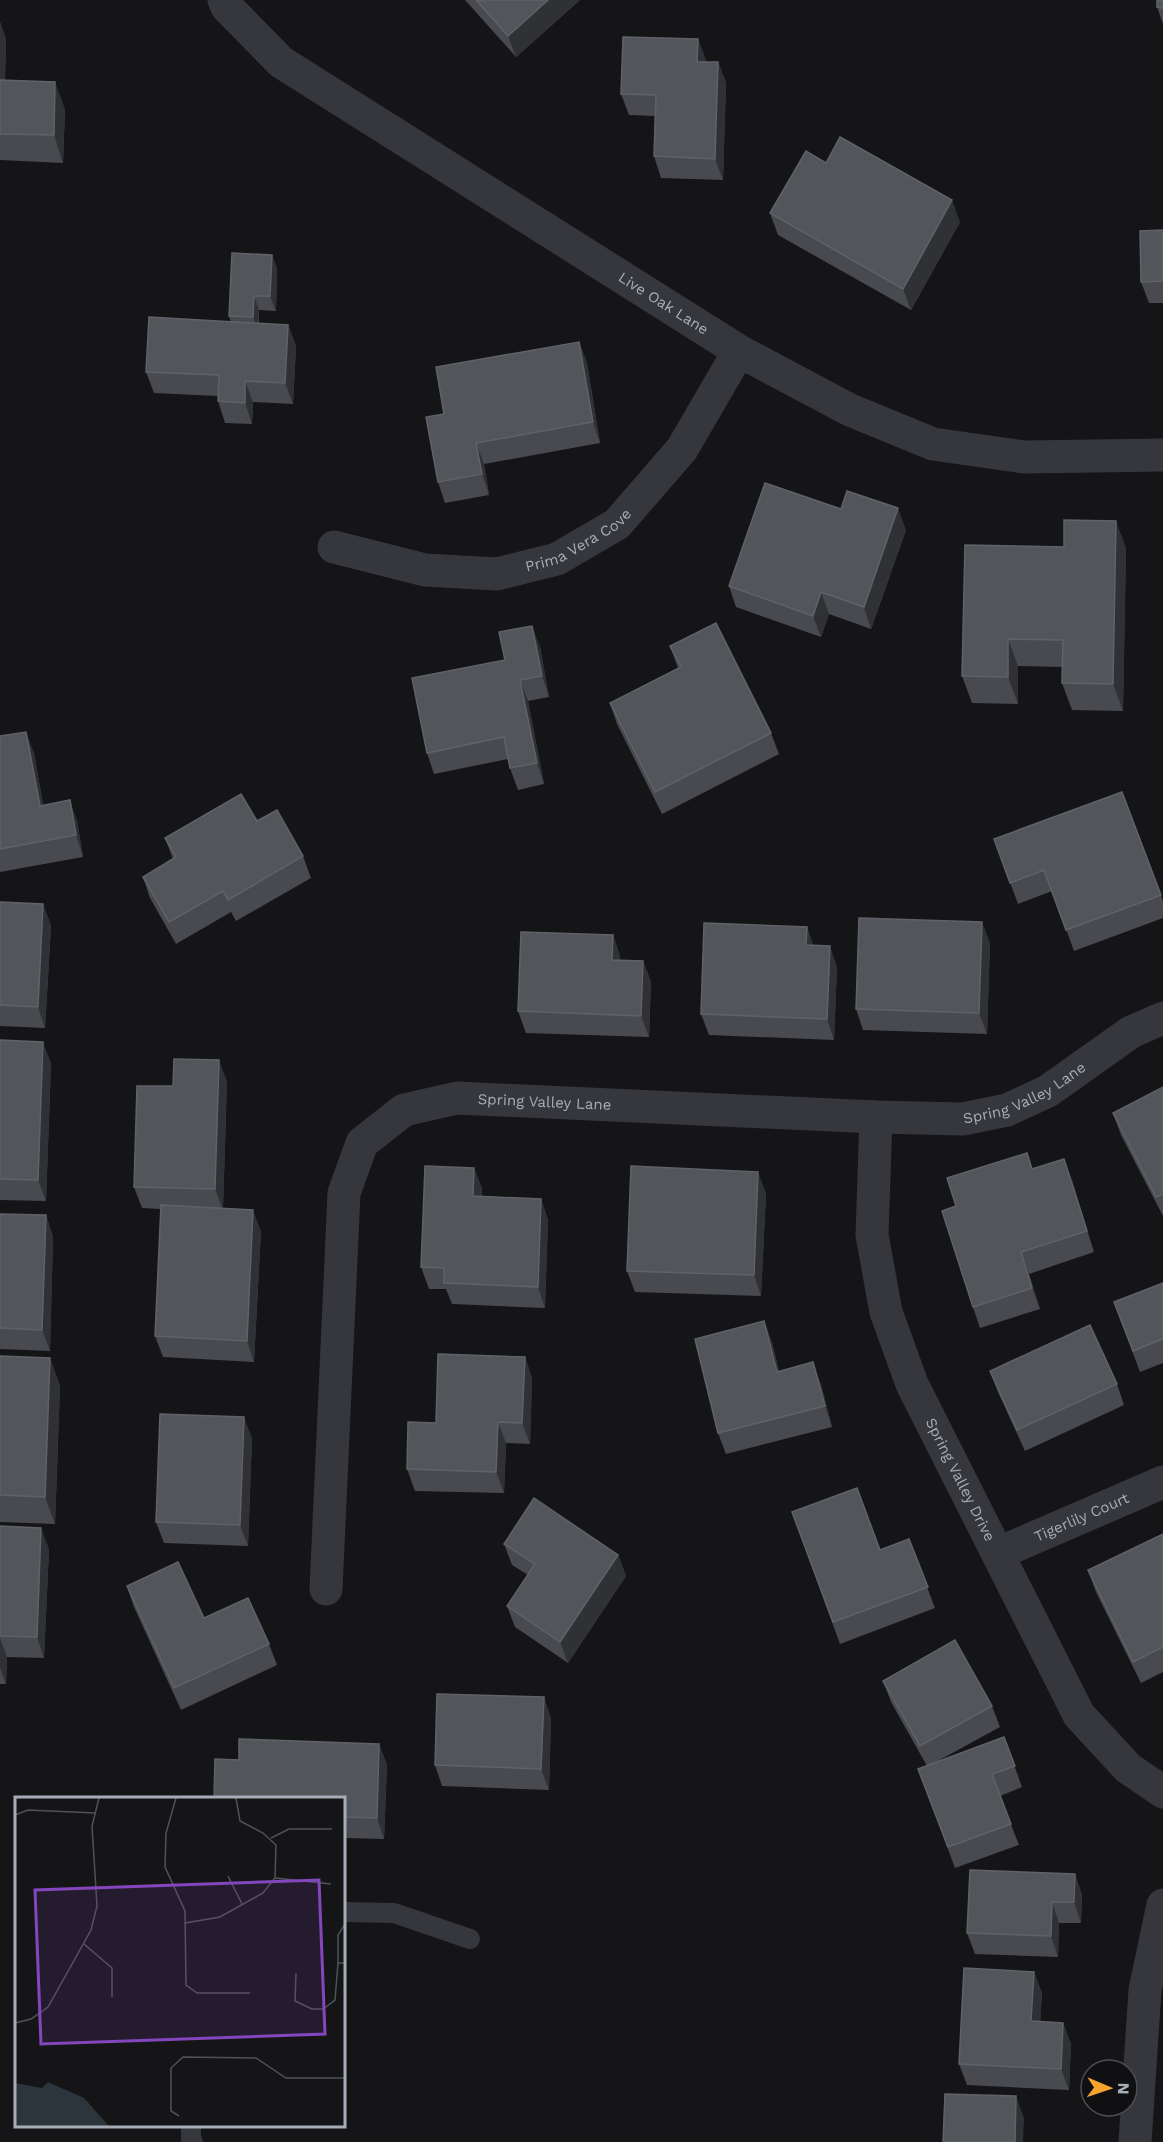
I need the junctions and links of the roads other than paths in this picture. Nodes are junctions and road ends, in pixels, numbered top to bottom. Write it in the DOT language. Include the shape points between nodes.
graph roads {
  1 [pos="224,0"];
  2 [pos="739,351"];
  3 [pos="1163,455"];
  4 [pos="333,547"];
  5 [pos="1163,1018"];
  6 [pos="876,1117"];
  7 [pos="1163,1482"];
  8 [pos="999,1553"];
  9 [pos="326,1589"];
  10 [pos="1163,1792"];
  11 [pos="1163,1905"];
  12 [pos="345,1912"];
  13 [pos="470,1939"];
  14 [pos="191,2127"];
  15 [pos="193,2142"];
  16 [pos="1135,2142"];
  1 -- 2 [label="street, Live Oak Lane" via="281,62"];
  2 -- 3 [label="street, Live Oak Lane" via="850,410 933,444 1024,457"];
  2 -- 4 [label="street, Prima Vera Cove" via="682,449 617,524 557,559 497,574 425,570"];
  5 -- 6 [label="street, Spring Valley Lane" via="1131,1032 1048,1091 1007,1110 963,1119"];
  6 -- 8 [label="street, Spring Valley Drive" via="872,1235 886,1312 912,1384"];
  6 -- 9 [label="street, Spring Valley Lane" via="457,1098 404,1110 362,1143 344,1193"];
  7 -- 8 [label="street, Tigerlily Court"];
  8 -- 10 [label="street, Spring Valley Drive" via="1079,1715 1128,1768"];
  11 -- 16 [label="street" via="1145,1990"];
  12 -- 13 [label="lane" via="394,1913"];
  14 -- 15 [label="lane"];
}
